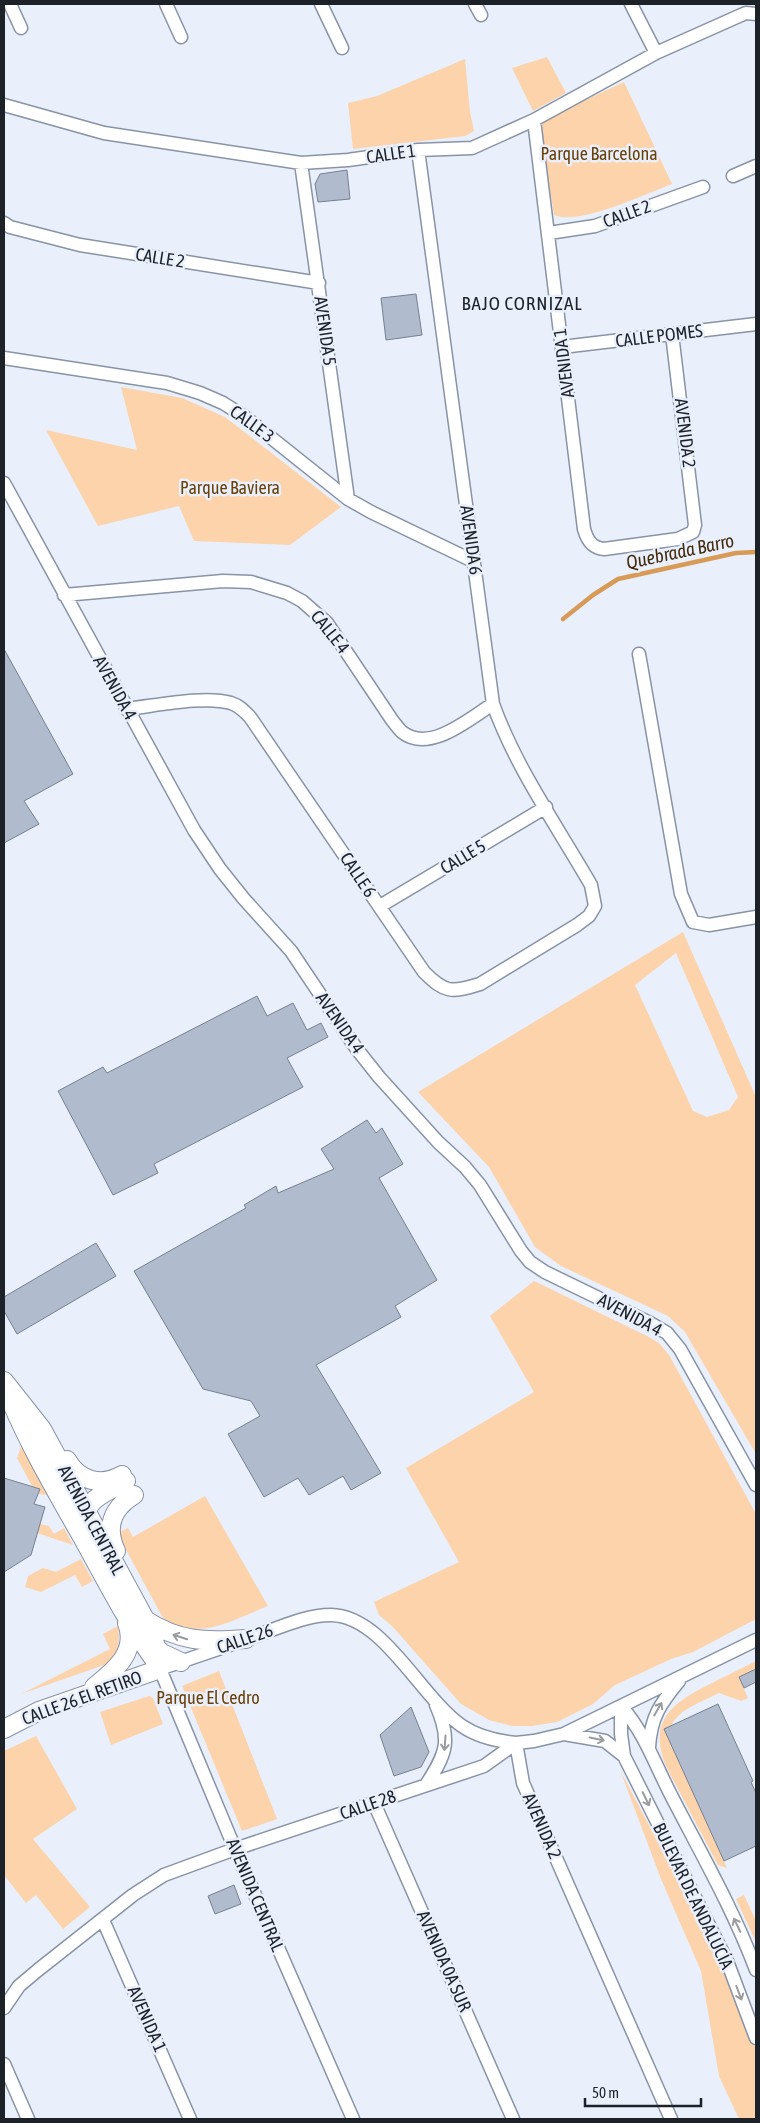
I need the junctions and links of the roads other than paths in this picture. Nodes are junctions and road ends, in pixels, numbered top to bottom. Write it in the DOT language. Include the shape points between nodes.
graph roads {
  1 [pos="10,4"];
  2 [pos="166,4"];
  3 [pos="320,4"];
  4 [pos="631,4"];
  5 [pos="755,14"];
  6 [pos="22,28"];
  7 [pos="181,37"];
  8 [pos="342,48"];
  9 [pos="656,53"];
  10 [pos="4,105"];
  11 [pos="534,120"];
  12 [pos="418,150"];
  13 [pos="301,163"];
  14 [pos="756,166"];
  15 [pos="733,176"];
  16 [pos="703,187"];
  17 [pos="4,223"];
  18 [pos="549,233"];
  19 [pos="319,283"];
  20 [pos="756,324"];
  21 [pos="672,334"];
  22 [pos="562,347"];
  23 [pos="4,358"];
  24 [pos="4,483"];
  25 [pos="348,498"];
  26 [pos="591,544"];
  27 [pos="473,561"];
  28 [pos="64,595"];
  29 [pos="639,654"];
  30 [pos="493,704"];
  31 [pos="126,709"];
  32 [pos="546,807"];
  33 [pos="380,906"];
  34 [pos="595,906"];
  35 [pos="756,917"];
  36 [pos="4,1383"];
  37 [pos="21,1403"];
  38 [pos="21,1424"];
  39 [pos="43,1466"];
  40 [pos="62,1467"];
  41 [pos="128,1485"];
  42 [pos="756,1485"];
  43 [pos="86,1510"];
  44 [pos="127,1602"];
  45 [pos="144,1619"];
  46 [pos="246,1639"];
  47 [pos="756,1640"];
  48 [pos="156,1648"];
  49 [pos="181,1662"];
  50 [pos="160,1669"];
  51 [pos="682,1676"];
  52 [pos="88,1693"];
  53 [pos="433,1698"];
  54 [pos="621,1706"];
  55 [pos="4,1728"];
  56 [pos="564,1734"];
  57 [pos="516,1743"];
  58 [pos="649,1747"];
  59 [pos="624,1756"];
  60 [pos="426,1785"];
  61 [pos="374,1803"];
  62 [pos="235,1849"];
  63 [pos="103,1920"];
  64 [pos="756,1970"];
  65 [pos="4,2008"];
  66 [pos="756,2038"];
  67 [pos="4,2064"];
  68 [pos="28,2119"];
  69 [pos="190,2119"];
  70 [pos="353,2119"];
  71 [pos="513,2119"];
  72 [pos="671,2119"];
  1 -- 6 [label="street"];
  2 -- 7 [label="street"];
  3 -- 8 [label="street"];
  4 -- 9 [label="street"];
  5 -- 9 [label="street, CALLE 1" via="739,16"];
  9 -- 11 [label="street, CALLE 1"];
  10 -- 13 [label="street, CALLE 1" via="104,133"];
  11 -- 12 [label="street, CALLE 1" via="472,148"];
  11 -- 18 [label="street, AVENIDA 1"];
  12 -- 13 [label="street, CALLE 1"];
  12 -- 27 [label="street, AVENIDA 6"];
  13 -- 19 [label="street, AVENIDA 5"];
  14 -- 15 [label="street"];
  16 -- 18 [label="street, CALLE 2" via="595,226"];
  17 -- 19 [label="street, CALLE 2" via="80,245"];
  18 -- 22 [label="street, AVENIDA 1"];
  19 -- 25 [label="street, AVENIDA 5"];
  20 -- 21 [label="street, CALLE POMES"];
  21 -- 22 [label="street, CALLE POMES"];
  21 -- 26 [label="street, AVENIDA 2" via="695,513 693,532 678,539 604,549"];
  22 -- 26 [label="street, AVENIDA 1" via="584,529"];
  23 -- 25 [label="street, CALLE 3" via="167,383 200,393 246,417"];
  24 -- 28 [label="street, AVENIDA 4"];
  25 -- 27 [label="street, CALLE 3"];
  27 -- 30 [label="street, AVENIDA 6"];
  28 -- 30 [label="street, CALLE 4" via="223,581 269,586 302,601 328,623 403,732 417,739 430,739 445,734"];
  28 -- 31 [label="street, AVENIDA 4"];
  29 -- 35 [label="street" via="681,894 692,922 709,925"];
  30 -- 32 [label="street, AVENIDA 6" via="506,737"];
  31 -- 33 [label="street, CALLE 6" via="204,700 233,703 242,708"];
  31 -- 42 [label="street, AVENIDA 4" via="215,862 291,951 379,1077 465,1167 530,1262 667,1333 680,1349"];
  32 -- 33 [label="street, CALLE 5"];
  32 -- 34 [label="street, AVENIDA 6" via="591,885"];
  33 -- 34 [label="street, CALLE 6" via="424,972 438,986 450,990 463,990 480,984 576,925 589,916"];
  36 -- 37 [label="street, AVENIDA CENTRAL"];
  36 -- 38 [label="street, AVENIDA CENTRAL"];
  37 -- 40 [label="street, AVENIDA CENTRAL" via="42,1429"];
  37 -- 41 [label="street" via="50,1430 78,1475 91,1481"];
  38 -- 39 [label="street, AVENIDA CENTRAL"];
  38 -- 40 [label="street" via="35,1436 48,1459"];
  39 -- 43 [label="street" via="57,1476 72,1502"];
  39 -- 44 [label="street, AVENIDA CENTRAL"];
  40 -- 43 [label="street, AVENIDA CENTRAL"];
  41 -- 43 [label="street" via="90,1502"];
  41 -- 44 [label="street" via="110,1526 115,1549 133,1582"];
  43 -- 44 [label="street, AVENIDA CENTRAL"];
  43 -- 48 [label="street" via="85,1526 145,1636"];
  44 -- 45 [label="street, AVENIDA CENTRAL"];
  44 -- 50 [label="street, AVENIDA CENTRAL" via="140,1640"];
  44 -- 52 [label="street" via="129,1650 116,1669"];
  46 -- 45 [label="street, one-way" via="209,1642 185,1639"];
  45 -- 48 [label="street, AVENIDA CENTRAL" via="153,1634"];
  46 -- 49 [label="street, CALLE 26"];
  46 -- 53 [label="street, CALLE 26" via="303,1619 332,1615 350,1619 366,1626"];
  47 -- 51 [label="street, CALLE 28"];
  48 -- 49 [label="street"];
  48 -- 50 [label="street, AVENIDA CENTRAL"];
  49 -- 50 [label="street, CALLE 26"];
  50 -- 52 [label="street, CALLE 26 EL RETIRO"];
  50 -- 62 [label="street, AVENIDA CENTRAL"];
  51 -- 54 [label="street, CALLE 28"];
  58 -- 51 [label="street, BULEVAR DE ANDALUCÍA, one-way" via="654,1715"];
  52 -- 55 [label="street, CALLE 26 EL RETIRO"];
  53 -- 57 [label="street" via="470,1731"];
  53 -- 60 [label="street, one-way" via="446,1742 440,1763"];
  54 -- 56 [label="street, CALLE 28"];
  54 -- 58 [label="street, BULEVAR DE ANDALUCÍA"];
  54 -- 59 [label="street, BULEVAR DE ANDALUCÍA"];
  56 -- 57 [label="street, CALLE 28"];
  56 -- 59 [label="street, BULEVAR DE ANDALUCÍA, one-way" via="605,1741"];
  57 -- 60 [label="street, CALLE 28" via="484,1766"];
  57 -- 72 [label="street, AVENIDA 2" via="523,1782"];
  64 -- 58 [label="street, BULEVAR DE ANDALUCÍA, one-way"];
  59 -- 66 [label="street, BULEVAR DE ANDALUCÍA, one-way" via="727,1961"];
  60 -- 61 [label="street, CALLE 28"];
  61 -- 62 [label="street, CALLE 28"];
  61 -- 71 [label="street, AVENIDA 0A SUR"];
  62 -- 63 [label="street, CALLE 28" via="164,1875"];
  62 -- 70 [label="street, AVENIDA CENTRAL"];
  63 -- 65 [label="street, CALLE 28" via="19,1986"];
  63 -- 69 [label="street, AVENIDA 1"];
  67 -- 68 [label="street"];
}
